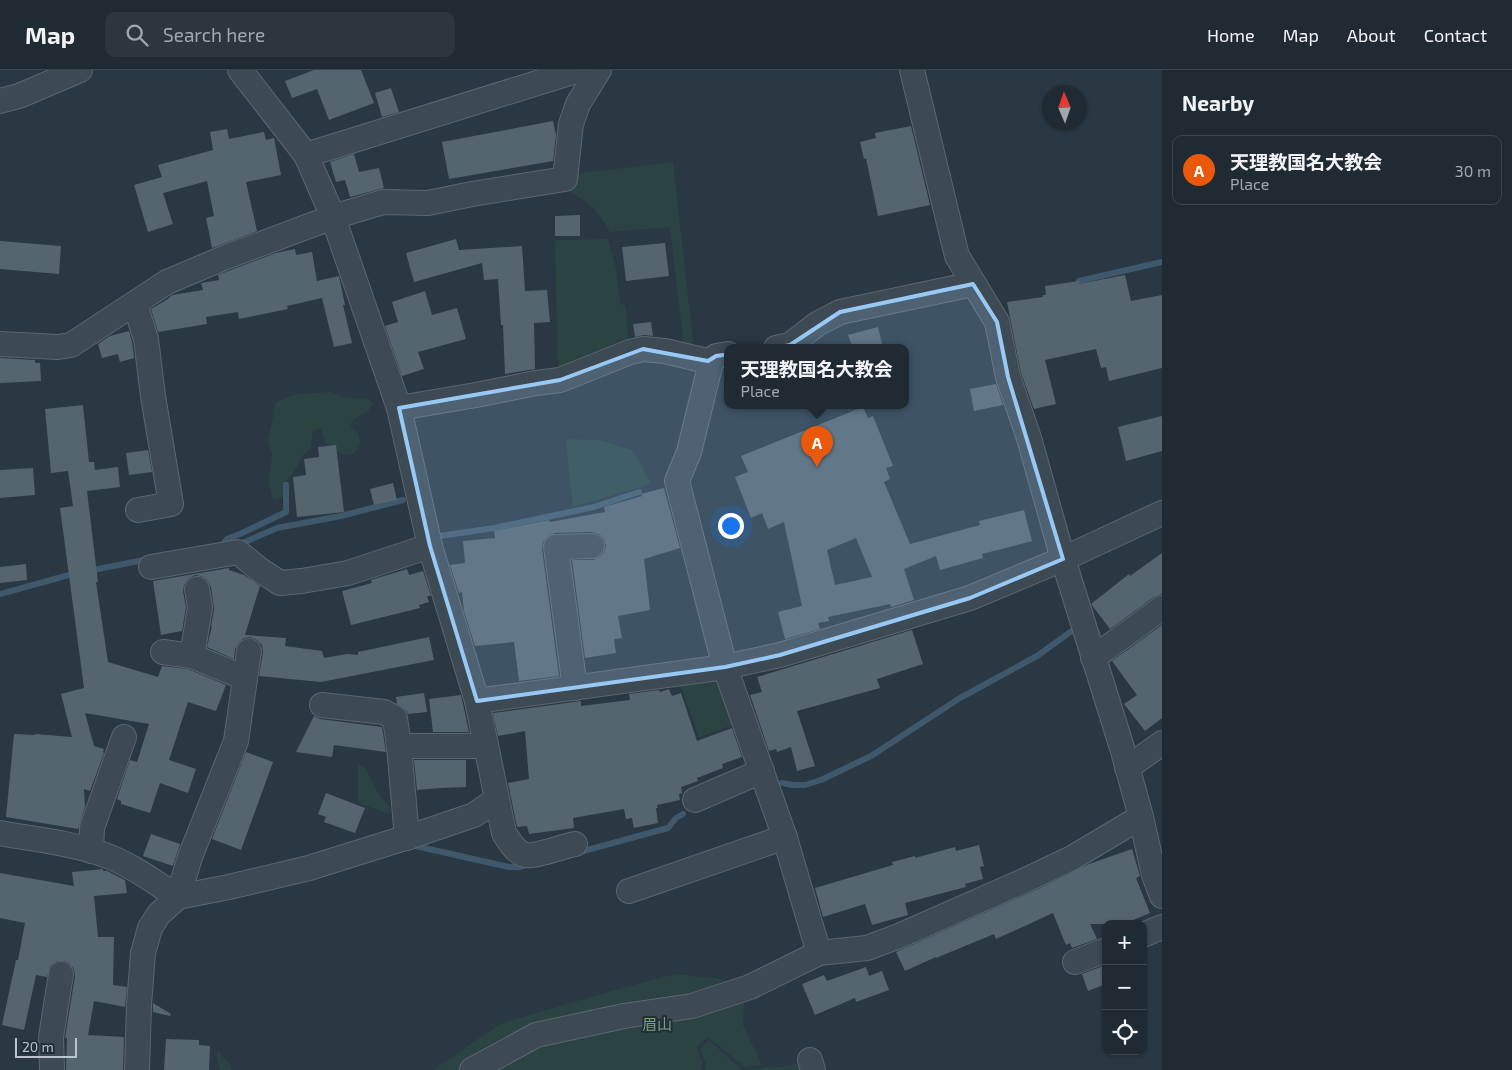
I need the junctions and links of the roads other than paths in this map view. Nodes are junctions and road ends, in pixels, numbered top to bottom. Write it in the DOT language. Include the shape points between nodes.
graph roads {
  1 [pos="80,70"];
  2 [pos="240,70"];
  3 [pos="579,70"];
  4 [pos="599,70"];
  5 [pos="912,70"];
  6 [pos="0,101"];
  7 [pos="306,155"];
  8 [pos="333,217"];
  9 [pos="973,284"];
  10 [pos="135,304"];
  11 [pos="0,344"];
  12 [pos="791,344"];
  13 [pos="720,358"];
  14 [pos="399,408"];
  15 [pos="138,510"];
  16 [pos="1162,513"];
  17 [pos="430,546"];
  18 [pos="592,546"];
  19 [pos="1063,559"];
  20 [pos="151,567"];
  21 [pos="197,588"];
  22 [pos="1162,608"];
  23 [pos="249,651"];
  24 [pos="163,652"];
  25 [pos="192,656"];
  26 [pos="1094,658"];
  27 [pos="725,667"];
  28 [pos="245,678"];
  29 [pos="575,688"];
  30 [pos="478,701"];
  31 [pos="322,705"];
  32 [pos="124,737"];
  33 [pos="1162,743"];
  34 [pos="399,746"];
  35 [pos="486,746"];
  36 [pos="1127,768"];
  37 [pos="762,771"];
  38 [pos="496,800"];
  39 [pos="695,800"];
  40 [pos="1141,817"];
  41 [pos="0,833"];
  42 [pos="785,837"];
  43 [pos="407,838"];
  44 [pos="575,844"];
  45 [pos="91,851"];
  46 [pos="629,891"];
  47 [pos="1162,896"];
  48 [pos="178,897"];
  49 [pos="1162,927"];
  50 [pos="1147,933"];
  51 [pos="1102,952"];
  52 [pos="819,953"];
  53 [pos="1075,962"];
  54 [pos="61,974"];
  55 [pos="52,1070"];
  56 [pos="137,1070"];
  57 [pos="472,1070"];
  1 -- 6 [label="street"];
  2 -- 7 [label="street"];
  3 -- 7 [label="street"];
  4 -- 8 [label="street" via="578,104 571,124 565,179 428,203 384,202"];
  5 -- 9 [label="street" via="956,256"];
  7 -- 8 [label="street"];
  8 -- 10 [label="street" via="167,282"];
  8 -- 14 [label="street"];
  9 -- 12 [label="street" via="840,312 817,324"];
  9 -- 19 [label="street" via="997,322 1008,376"];
  10 -- 11 [label="street" via="71,345"];
  10 -- 15 [label="street" via="146,339 171,504"];
  13 -- 14 [label="street" via="643,349 560,380"];
  13 -- 27 [label="street" via="676,482"];
  14 -- 17 [label="street"];
  16 -- 19 [label="street"];
  17 -- 20 [label="street" via="348,572 280,583 238,552"];
  17 -- 30 [label="street"];
  18 -- 29 [label="street" via="549,548"];
  19 -- 26 [label="street"];
  19 -- 27 [label="street" via="970,598 780,655"];
  21 -- 25 [label="street" via="200,607"];
  22 -- 26 [label="street"];
  23 -- 28 [label="street"];
  24 -- 25 [label="street"];
  25 -- 28 [label="street"];
  26 -- 36 [label="street"];
  27 -- 29 [label="street"];
  27 -- 37 [label="street"];
  28 -- 48 [label="street" via="236,741 190,857"];
  29 -- 30 [label="street"];
  30 -- 35 [label="street"];
  31 -- 34 [label="street" via="384,712 395,718"];
  32 -- 45 [label="street" via="92,828"];
  33 -- 36 [label="street"];
  34 -- 35 [label="street"];
  34 -- 43 [label="street"];
  35 -- 38 [label="street"];
  36 -- 40 [label="street"];
  37 -- 39 [label="street"];
  37 -- 42 [label="street"];
  38 -- 43 [label="street" via="474,815"];
  38 -- 44 [label="street" via="504,833 511,846 524,854 532,855"];
  40 -- 47 [label="street"];
  40 -- 52 [label="street" via="1072,858 899,936 867,948"];
  41 -- 45 [label="street"];
  42 -- 46 [label="street" via="704,875 663,889"];
  42 -- 52 [label="street"];
  43 -- 48 [label="street" via="309,868"];
  45 -- 48 [label="street" via="126,865"];
  48 -- 56 [label="street" via="159,914 150,928 143,953"];
  49 -- 50 [label="street"];
  51 -- 53 [label="street"];
  52 -- 57 [label="street" via="750,987 692,1006 624,1016 536,1035"];
  54 -- 55 [label="street" via="51,1037"];
}
